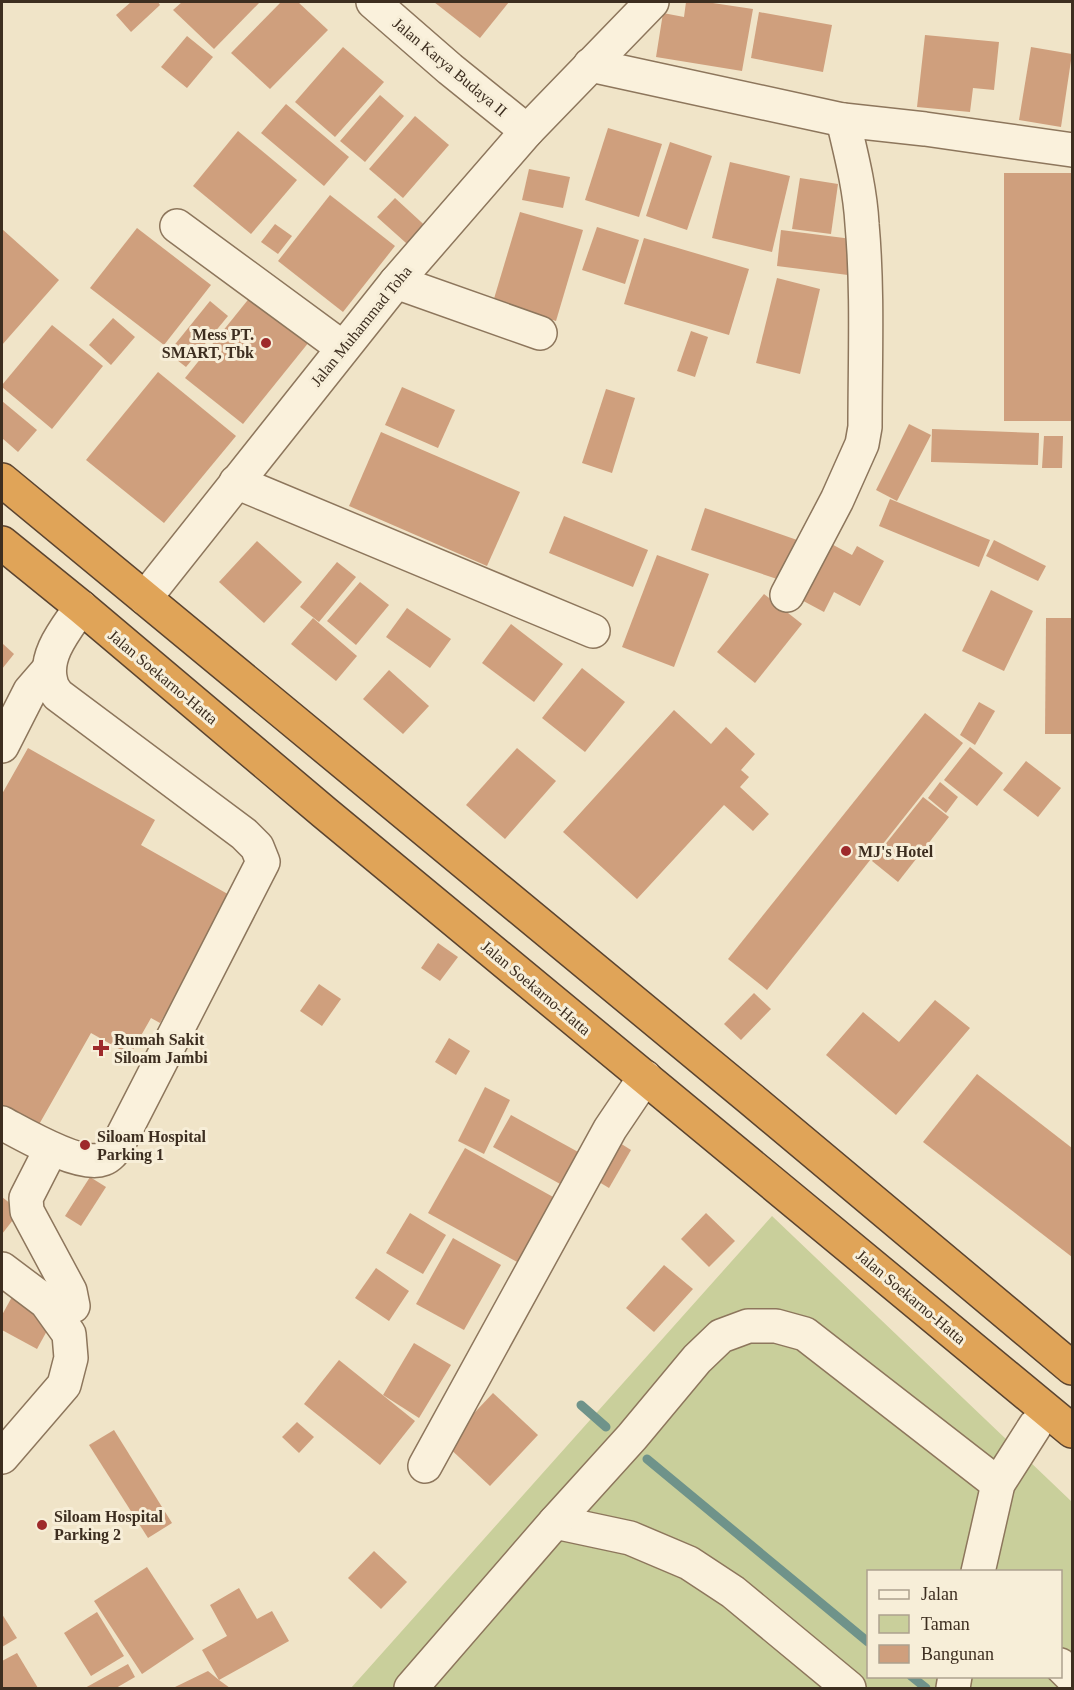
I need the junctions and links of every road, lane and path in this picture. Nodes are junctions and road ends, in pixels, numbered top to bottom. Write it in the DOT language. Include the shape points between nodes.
graph roads {
  1 [pos="373,2"];
  2 [pos="652,2"];
  3 [pos="590,65"];
  4 [pos="843,120"];
  5 [pos="526,131"];
  6 [pos="1072,150"];
  7 [pos="177,226"];
  8 [pos="396,282"];
  9 [pos="540,333"];
  10 [pos="343,348"];
  11 [pos="2,480"];
  12 [pos="236,482"];
  13 [pos="2,543"];
  14 [pos="787,595"];
  15 [pos="145,598"];
  16 [pos="88,613"];
  17 [pos="593,631"];
  18 [pos="59,668"];
  19 [pos="2,746"];
  20 [pos="487,882"];
  21 [pos="457,922"];
  22 [pos="645,1077"];
  23 [pos="2,1123"];
  24 [pos="51,1149"];
  25 [pos="2,1269"];
  26 [pos="60,1304"];
  27 [pos="1072,1368"];
  28 [pos="1035,1426"];
  29 [pos="1072,1431"];
  30 [pos="2,1456"];
  31 [pos="425,1466"];
  32 [pos="998,1484"];
  33 [pos="555,1521"];
  34 [pos="978,1570"];
  35 [pos="411,1689"];
  36 [pos="849,1689"];
  1 -- 5 [label="street, Jalan Karya Budaya II"];
  2 -- 3 [label="street, Jalan Muhammad Toha"];
  3 -- 4 [label="street"];
  3 -- 5 [label="street, Jalan Muhammad Toha"];
  4 -- 6 [label="street"];
  4 -- 14 [label="street" via="862,223 865,427 862,444 841,490"];
  5 -- 8 [label="street, Jalan Muhammad Toha"];
  7 -- 10 [label="street"];
  8 -- 9 [label="street"];
  8 -- 10 [label="street, Jalan Muhammad Toha"];
  10 -- 12 [label="street, Jalan Muhammad Toha"];
  11 -- 15 [label="highway"];
  12 -- 15 [label="street, Jalan Muhammad Toha"];
  12 -- 17 [label="street"];
  13 -- 16 [label="highway, Jalan Soekarno-Hatta"];
  15 -- 20 [label="highway"];
  16 -- 18 [label="street"];
  16 -- 21 [label="highway, Jalan Soekarno-Hatta"];
  18 -- 19 [label="street" via="30,691"];
  18 -- 24 [label="street" via="244,834 263,862 110,1156 90,1161"];
  20 -- 21 [label="highway"];
  20 -- 27 [label="highway"];
  21 -- 22 [label="highway, Jalan Soekarno-Hatta"];
  22 -- 29 [label="highway, Jalan Soekarno-Hatta"];
  22 -- 31 [label="street" via="610,1129"];
  23 -- 24 [label="street"];
  24 -- 26 [label="street" via="26,1198 27,1211 70,1291"];
  25 -- 26 [label="street"];
  26 -- 30 [label="street" via="71,1358 64,1385"];
  28 -- 32 [label="street"];
  32 -- 33 [label="street" via="806,1334 776,1326 748,1326 721,1336 697,1359"];
  32 -- 34 [label="street"];
  33 -- 35 [label="street"];
  33 -- 36 [label="street" via="630,1538 689,1563 733,1592"];
}
